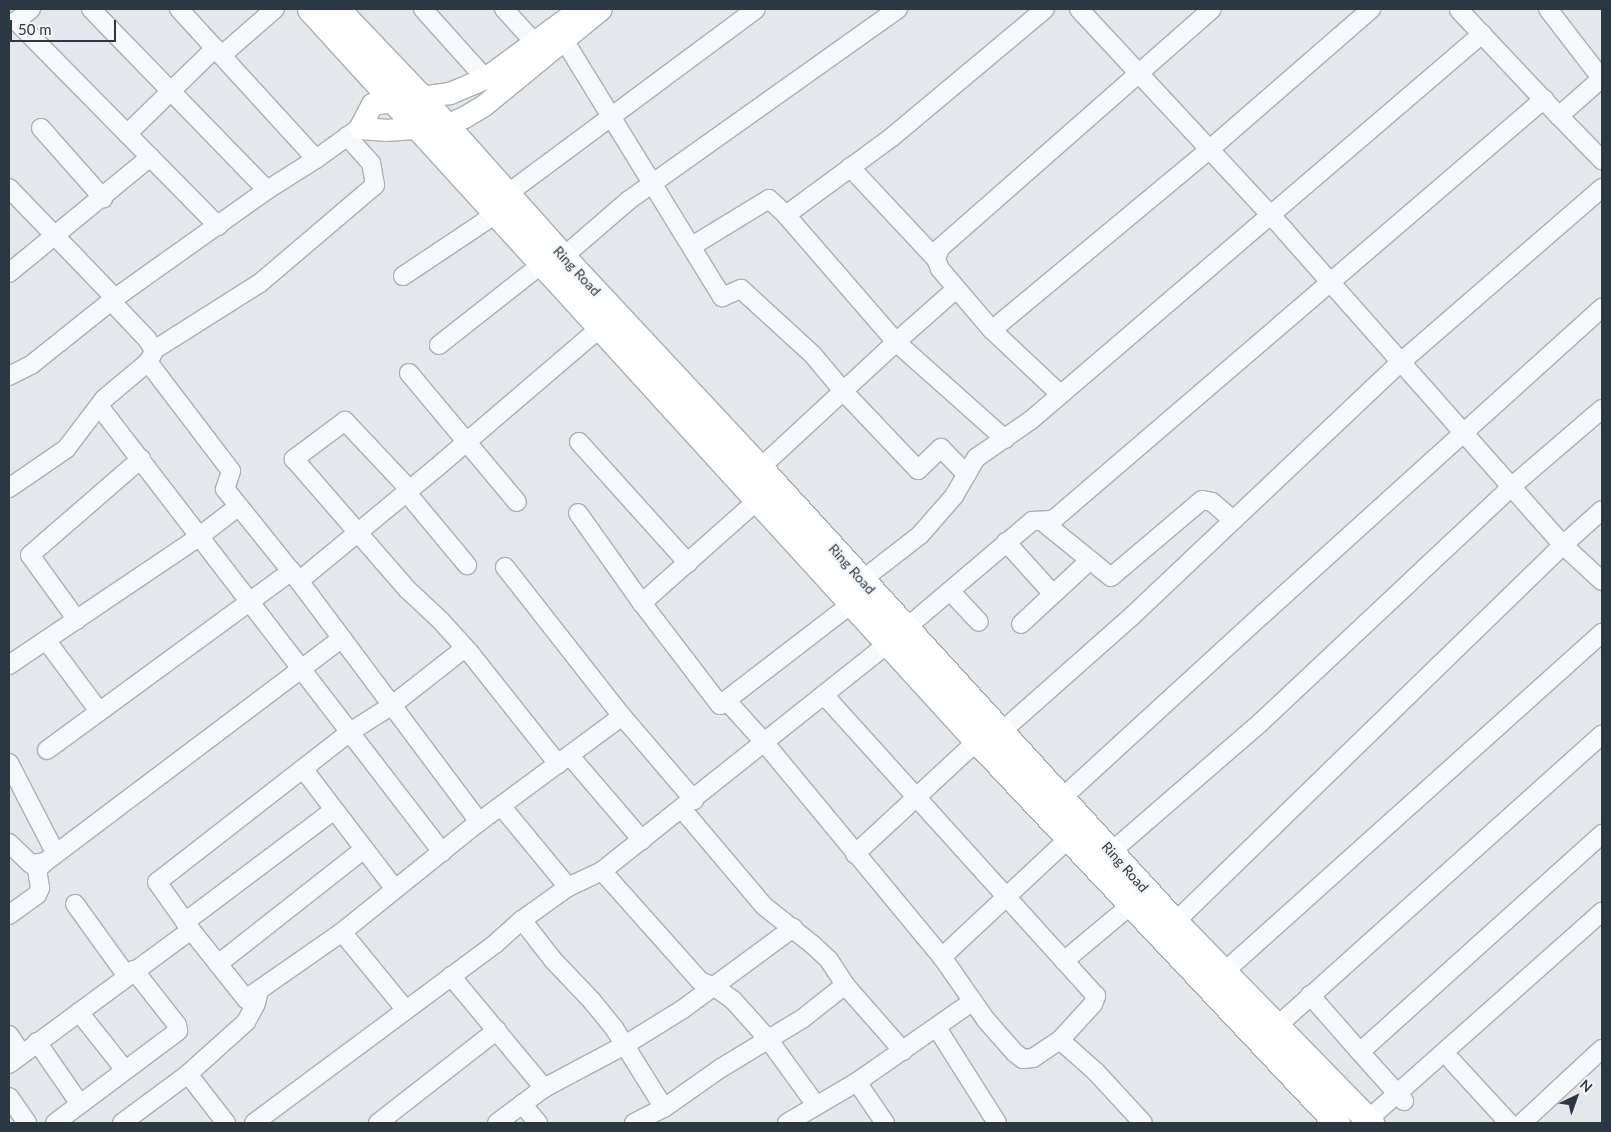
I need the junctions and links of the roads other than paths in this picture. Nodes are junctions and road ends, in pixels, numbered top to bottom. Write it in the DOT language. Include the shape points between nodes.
graph roads {
  1 [pos="31,9"];
  2 [pos="91,9"];
  3 [pos="179,9"];
  4 [pos="275,9"];
  5 [pos="310,9"];
  6 [pos="337,9"];
  7 [pos="423,9"];
  8 [pos="504,9"];
  9 [pos="595,9"];
  10 [pos="756,9"];
  11 [pos="898,9"];
  12 [pos="1045,9"];
  13 [pos="1212,9"];
  14 [pos="1371,9"];
  15 [pos="1460,9"];
  16 [pos="1548,9"];
  17 [pos="1085,11"];
  18 [pos="12,18"];
  19 [pos="1482,34"];
  20 [pos="564,40"];
  21 [pos="535,43"];
  22 [pos="218,52"];
  23 [pos="1139,75"];
  24 [pos="485,78"];
  25 [pos="1602,78"];
  26 [pos="171,92"];
  27 [pos="423,99"];
  28 [pos="1544,100"];
  29 [pos="395,102"];
  30 [pos="612,115"];
  31 [pos="1559,116"];
  32 [pos="446,125"];
  33 [pos="40,128"];
  34 [pos="417,128"];
  35 [pos="353,132"];
  36 [pos="127,134"];
  37 [pos="1209,150"];
  38 [pos="150,157"];
  39 [pos="316,159"];
  40 [pos="1602,160"];
  41 [pos="850,168"];
  42 [pos="654,183"];
  43 [pos="9,188"];
  44 [pos="1602,188"];
  45 [pos="267,190"];
  46 [pos="103,198"];
  47 [pos="502,204"];
  48 [pos="786,215"];
  49 [pos="1271,216"];
  50 [pos="218,226"];
  51 [pos="54,236"];
  52 [pos="692,246"];
  53 [pos="936,259"];
  54 [pos="553,261"];
  55 [pos="9,273"];
  56 [pos="403,276"];
  57 [pos="1332,284"];
  58 [pos="956,289"];
  59 [pos="113,300"];
  60 [pos="1602,308"];
  61 [pos="600,328"];
  62 [pos="992,330"];
  63 [pos="896,342"];
  64 [pos="439,345"];
  65 [pos="151,356"];
  66 [pos="1401,362"];
  67 [pos="409,373"];
  68 [pos="9,376"];
  69 [pos="843,391"];
  70 [pos="1060,394"];
  71 [pos="100,406"];
  72 [pos="1602,409"];
  73 [pos="1463,433"];
  74 [pos="1005,439"];
  75 [pos="468,442"];
  76 [pos="579,442"];
  77 [pos="141,460"];
  78 [pos="760,468"];
  79 [pos="967,475"];
  80 [pos="1511,487"];
  81 [pos="9,488"];
  82 [pos="408,491"];
  83 [pos="759,499"];
  84 [pos="517,502"];
  85 [pos="238,506"];
  86 [pos="1602,510"];
  87 [pos="578,513"];
  88 [pos="1233,520"];
  89 [pos="1042,522"];
  90 [pos="360,531"];
  91 [pos="200,536"];
  92 [pos="1006,542"];
  93 [pos="1563,545"];
  94 [pos="1090,560"];
  95 [pos="688,563"];
  96 [pos="467,565"];
  97 [pos="505,568"];
  98 [pos="296,576"];
  99 [pos="862,580"];
  100 [pos="1602,581"];
  101 [pos="950,591"];
  102 [pos="1053,594"];
  103 [pos="251,603"];
  104 [pos="642,603"];
  105 [pos="851,604"];
  106 [pos="77,620"];
  107 [pos="979,622"];
  108 [pos="1021,624"];
  109 [pos="1602,633"];
  110 [pos="897,636"];
  111 [pos="342,638"];
  112 [pos="46,640"];
  113 [pos="465,648"];
  114 [pos="9,665"];
  115 [pos="302,670"];
  116 [pos="824,695"];
  117 [pos="726,700"];
  118 [pos="391,706"];
  119 [pos="99,711"];
  120 [pos="622,716"];
  121 [pos="350,732"];
  122 [pos="1001,732"];
  123 [pos="1602,735"];
  124 [pos="977,741"];
  125 [pos="764,742"];
  126 [pos="47,750"];
  127 [pos="564,760"];
  128 [pos="9,763"];
  129 [pos="304,770"];
  130 [pos="916,798"];
  131 [pos="1062,798"];
  132 [pos="688,804"];
  133 [pos="502,807"];
  134 [pos="334,810"];
  135 [pos="479,822"];
  136 [pos="1602,834"];
  137 [pos="1069,838"];
  138 [pos="642,840"];
  139 [pos="9,843"];
  140 [pos="364,849"];
  141 [pos="442,852"];
  142 [pos="1111,852"];
  143 [pos="855,854"];
  144 [pos="51,858"];
  145 [pos="602,871"];
  146 [pos="568,888"];
  147 [pos="395,889"];
  148 [pos="1007,896"];
  149 [pos="75,904"];
  150 [pos="1131,905"];
  151 [pos="1602,912"];
  152 [pos="9,915"];
  153 [pos="522,920"];
  154 [pos="1175,922"];
  155 [pos="188,926"];
  156 [pos="792,928"];
  157 [pos="1602,929"];
  158 [pos="342,932"];
  159 [pos="942,957"];
  160 [pos="1064,961"];
  161 [pos="218,964"];
  162 [pos="1224,972"];
  163 [pos="130,973"];
  164 [pos="451,976"];
  165 [pos="846,985"];
  166 [pos="715,987"];
  167 [pos="259,990"];
  168 [pos="1310,995"];
  169 [pos="973,1001"];
  170 [pos="405,1009"];
  171 [pos="80,1012"];
  172 [pos="1276,1027"];
  173 [pos="937,1028"];
  174 [pos="497,1030"];
  175 [pos="9,1035"];
  176 [pos="768,1039"];
  177 [pos="1060,1040"];
  178 [pos="37,1042"];
  179 [pos="625,1045"];
  180 [pos="1602,1049"];
  181 [pos="903,1051"];
  182 [pos="1360,1052"];
  183 [pos="15,1059"];
  184 [pos="1452,1062"];
  185 [pos="125,1070"];
  186 [pos="188,1074"];
  187 [pos="857,1082"];
  188 [pos="544,1088"];
  189 [pos="9,1097"];
  190 [pos="1402,1098"];
  191 [pos="80,1104"];
  192 [pos="522,1104"];
  193 [pos="816,1104"];
  194 [pos="664,1108"];
  195 [pos="1371,1122"];
  196 [pos="27,1123"];
  197 [pos="55,1123"];
  198 [pos="122,1123"];
  199 [pos="226,1123"];
  200 [pos="254,1123"];
  201 [pos="378,1123"];
  202 [pos="497,1123"];
  203 [pos="538,1123"];
  204 [pos="634,1123"];
  205 [pos="787,1123"];
  206 [pos="884,1123"];
  207 [pos="997,1123"];
  208 [pos="1143,1123"];
  209 [pos="1337,1123"];
  210 [pos="1509,1123"];
  211 [pos="1522,1123"];
  1 -- 18 [label="street"];
  2 -- 26 [label="street"];
  3 -- 22 [label="street"];
  4 -- 22 [label="street"];
  5 -- 29 [label="highway, Ring Road"];
  6 -- 27 [label="highway, Ring Road"];
  7 -- 24 [label="street"];
  8 -- 21 [label="street"];
  9 -- 20 [label="main road"];
  9 -- 21 [label="main road"];
  10 -- 30 [label="street"];
  11 -- 42 [label="street"];
  12 -- 41 [label="street" via="892,137"];
  13 -- 23 [label="street"];
  14 -- 37 [label="street"];
  15 -- 19 [label="street"];
  16 -- 25 [label="street"];
  17 -- 23 [label="street"];
  18 -- 36 [label="street"];
  19 -- 28 [label="street"];
  19 -- 49 [label="street"];
  20 -- 30 [label="street"];
  20 -- 32 [label="main road" via="484,105"];
  21 -- 24 [label="main road"];
  22 -- 26 [label="street"];
  22 -- 39 [label="street"];
  23 -- 37 [label="street"];
  23 -- 53 [label="street" via="940,248"];
  24 -- 27 [label="main road" via="450,93"];
  25 -- 31 [label="street"];
  26 -- 36 [label="street"];
  26 -- 45 [label="street"];
  27 -- 29 [label="main road"];
  27 -- 32 [label="highway, Ring Road"];
  28 -- 31 [label="street"];
  28 -- 57 [label="street"];
  29 -- 34 [label="highway, Ring Road"];
  29 -- 35 [label="main road" via="370,106"];
  30 -- 42 [label="street"];
  30 -- 47 [label="street"];
  31 -- 40 [label="street"];
  32 -- 34 [label="main road"];
  32 -- 47 [label="highway, Ring Road"];
  33 -- 46 [label="street"];
  34 -- 35 [label="main road"];
  34 -- 47 [label="highway, Ring Road"];
  35 -- 39 [label="street"];
  35 -- 65 [label="street" via="370,163 374,185 260,283"];
  36 -- 38 [label="street"];
  37 -- 49 [label="street"];
  37 -- 62 [label="street"];
  38 -- 46 [label="street"];
  38 -- 50 [label="street"];
  39 -- 45 [label="street"];
  41 -- 48 [label="street"];
  41 -- 53 [label="street"];
  42 -- 52 [label="street"];
  42 -- 54 [label="street"];
  43 -- 51 [label="street"];
  44 -- 66 [label="street"];
  45 -- 50 [label="street"];
  46 -- 51 [label="street"];
  47 -- 54 [label="highway, Ring Road"];
  47 -- 56 [label="street"];
  48 -- 52 [label="street" via="769,199"];
  48 -- 63 [label="street"];
  49 -- 57 [label="street"];
  49 -- 70 [label="street"];
  50 -- 59 [label="street"];
  51 -- 55 [label="street"];
  51 -- 59 [label="street"];
  52 -- 69 [label="street" via="722,297 741,289 813,355"];
  53 -- 58 [label="street"];
  54 -- 61 [label="highway, Ring Road"];
  54 -- 64 [label="street"];
  54 -- 78 [label="highway, Ring Road"];
  57 -- 66 [label="street"];
  57 -- 89 [label="street" via="1053,520"];
  58 -- 62 [label="street"];
  58 -- 63 [label="street"];
  59 -- 65 [label="street"];
  59 -- 68 [label="street" via="31,365"];
  60 -- 73 [label="street"];
  61 -- 75 [label="street"];
  61 -- 83 [label="highway, Ring Road"];
  62 -- 70 [label="street"];
  63 -- 69 [label="street"];
  63 -- 74 [label="street"];
  65 -- 71 [label="street"];
  65 -- 85 [label="street" via="231,471 225,489"];
  66 -- 73 [label="street"];
  66 -- 88 [label="street"];
  67 -- 75 [label="street"];
  69 -- 78 [label="street"];
  69 -- 79 [label="street" via="918,470 942,448"];
  70 -- 74 [label="street"];
  71 -- 77 [label="street"];
  71 -- 81 [label="street" via="66,449"];
  72 -- 80 [label="street"];
  73 -- 80 [label="street"];
  73 -- 131 [label="street"];
  74 -- 79 [label="street" via="976,458"];
  75 -- 82 [label="street"];
  75 -- 84 [label="street"];
  76 -- 95 [label="street"];
  77 -- 91 [label="street"];
  77 -- 106 [label="street" via="30,554"];
  78 -- 99 [label="highway, Ring Road"];
  79 -- 99 [label="street" via="954,496 920,535"];
  80 -- 93 [label="street"];
  80 -- 142 [label="street" via="1261,722"];
  82 -- 90 [label="street"];
  82 -- 90 [label="street" via="345,421 294,459"];
  82 -- 96 [label="street"];
  83 -- 95 [label="street"];
  83 -- 105 [label="highway, Ring Road"];
  85 -- 91 [label="street"];
  85 -- 98 [label="street"];
  86 -- 93 [label="street"];
  87 -- 104 [label="street"];
  88 -- 94 [label="street" via="1212,502 1202,500 1112,577"];
  88 -- 122 [label="street" via="1132,616"];
  89 -- 92 [label="street" via="1032,521"];
  89 -- 94 [label="street"];
  90 -- 98 [label="street"];
  90 -- 113 [label="street" via="408,590"];
  91 -- 103 [label="street"];
  91 -- 106 [label="street"];
  92 -- 101 [label="street"];
  92 -- 102 [label="street"];
  93 -- 100 [label="street"];
  93 -- 154 [label="street"];
  94 -- 102 [label="street"];
  95 -- 104 [label="street"];
  97 -- 120 [label="street"];
  98 -- 103 [label="street"];
  98 -- 111 [label="street"];
  99 -- 110 [label="highway, Ring Road"];
  101 -- 107 [label="street"];
  101 -- 110 [label="street"];
  102 -- 108 [label="street"];
  103 -- 115 [label="street"];
  103 -- 119 [label="street"];
  104 -- 117 [label="street" via="720,705"];
  105 -- 110 [label="highway, Ring Road"];
  105 -- 117 [label="street"];
  106 -- 112 [label="street"];
  109 -- 162 [label="street"];
  110 -- 116 [label="street"];
  110 -- 122 [label="highway, Ring Road"];
  110 -- 124 [label="highway, Ring Road"];
  111 -- 115 [label="street"];
  111 -- 118 [label="street"];
  112 -- 114 [label="street"];
  112 -- 119 [label="street"];
  113 -- 118 [label="street"];
  113 -- 127 [label="street"];
  115 -- 121 [label="street"];
  115 -- 144 [label="street"];
  116 -- 125 [label="street"];
  116 -- 130 [label="street"];
  117 -- 125 [label="street"];
  118 -- 121 [label="street"];
  118 -- 135 [label="street"];
  119 -- 126 [label="street"];
  120 -- 127 [label="street"];
  120 -- 132 [label="street"];
  121 -- 129 [label="street"];
  121 -- 141 [label="street"];
  122 -- 131 [label="highway, Ring Road"];
  123 -- 168 [label="street"];
  124 -- 130 [label="street"];
  124 -- 137 [label="highway, Ring Road"];
  125 -- 132 [label="street"];
  125 -- 143 [label="street"];
  127 -- 133 [label="street"];
  127 -- 138 [label="street"];
  128 -- 144 [label="street"];
  129 -- 134 [label="street"];
  129 -- 155 [label="street" via="157,882"];
  130 -- 143 [label="street"];
  130 -- 148 [label="street"];
  131 -- 142 [label="highway, Ring Road"];
  132 -- 138 [label="street"];
  132 -- 156 [label="street" via="764,906"];
  133 -- 135 [label="street"];
  133 -- 146 [label="street"];
  134 -- 140 [label="street"];
  134 -- 155 [label="street"];
  135 -- 141 [label="street"];
  136 -- 182 [label="street"];
  137 -- 148 [label="street"];
  137 -- 150 [label="highway, Ring Road"];
  138 -- 145 [label="street"];
  139 -- 144 [label="street" via="31,864"];
  140 -- 147 [label="street"];
  140 -- 161 [label="street"];
  141 -- 147 [label="street"];
  142 -- 154 [label="highway, Ring Road"];
  143 -- 159 [label="street"];
  144 -- 152 [label="street" via="36,870 40,888 37,895"];
  145 -- 146 [label="street"];
  145 -- 166 [label="street" via="700,981"];
  146 -- 153 [label="street"];
  147 -- 158 [label="street"];
  148 -- 159 [label="street"];
  148 -- 160 [label="street"];
  149 -- 163 [label="street"];
  150 -- 160 [label="street"];
  150 -- 209 [label="highway, Ring Road"];
  151 -- 190 [label="street"];
  153 -- 164 [label="street"];
  153 -- 179 [label="street" via="553,960 592,1001"];
  154 -- 162 [label="highway, Ring Road"];
  155 -- 161 [label="street"];
  155 -- 163 [label="street"];
  156 -- 165 [label="street" via="829,960"];
  156 -- 166 [label="street"];
  157 -- 184 [label="street"];
  158 -- 167 [label="street"];
  158 -- 170 [label="street"];
  159 -- 169 [label="street"];
  160 -- 177 [label="street" via="1096,996 1096,1000"];
  161 -- 167 [label="street" via="246,1000"];
  162 -- 172 [label="highway, Ring Road"];
  163 -- 171 [label="street"];
  163 -- 185 [label="street" via="178,1031"];
  164 -- 170 [label="street"];
  164 -- 174 [label="street"];
  165 -- 176 [label="street" via="802,1019"];
  165 -- 181 [label="street"];
  166 -- 176 [label="street" via="733,1000"];
  166 -- 179 [label="street"];
  167 -- 186 [label="street" via="246,1022"];
  168 -- 172 [label="street"];
  168 -- 182 [label="street"];
  169 -- 173 [label="street"];
  169 -- 177 [label="street" via="986,1020 1023,1059 1033,1058"];
  170 -- 200 [label="street"];
  171 -- 178 [label="street"];
  171 -- 185 [label="street"];
  172 -- 195 [label="highway, Ring Road"];
  173 -- 181 [label="street"];
  173 -- 207 [label="street"];
  174 -- 188 [label="street"];
  174 -- 201 [label="street"];
  175 -- 183 [label="street"];
  176 -- 193 [label="street"];
  176 -- 194 [label="street"];
  177 -- 208 [label="street" via="1096,1072"];
  178 -- 183 [label="street"];
  178 -- 191 [label="street"];
  179 -- 188 [label="street"];
  179 -- 194 [label="street"];
  180 -- 211 [label="street"];
  181 -- 187 [label="street"];
  182 -- 190 [label="street"];
  184 -- 190 [label="street"];
  184 -- 210 [label="street"];
  185 -- 191 [label="street"];
  186 -- 198 [label="street"];
  186 -- 199 [label="street"];
  187 -- 193 [label="street"];
  187 -- 206 [label="street"];
  188 -- 192 [label="street"];
  189 -- 196 [label="street"];
  190 -- 195 [label="street"];
  191 -- 197 [label="street"];
  192 -- 202 [label="street"];
  192 -- 203 [label="street"];
  193 -- 205 [label="street"];
  194 -- 204 [label="street"];
}
